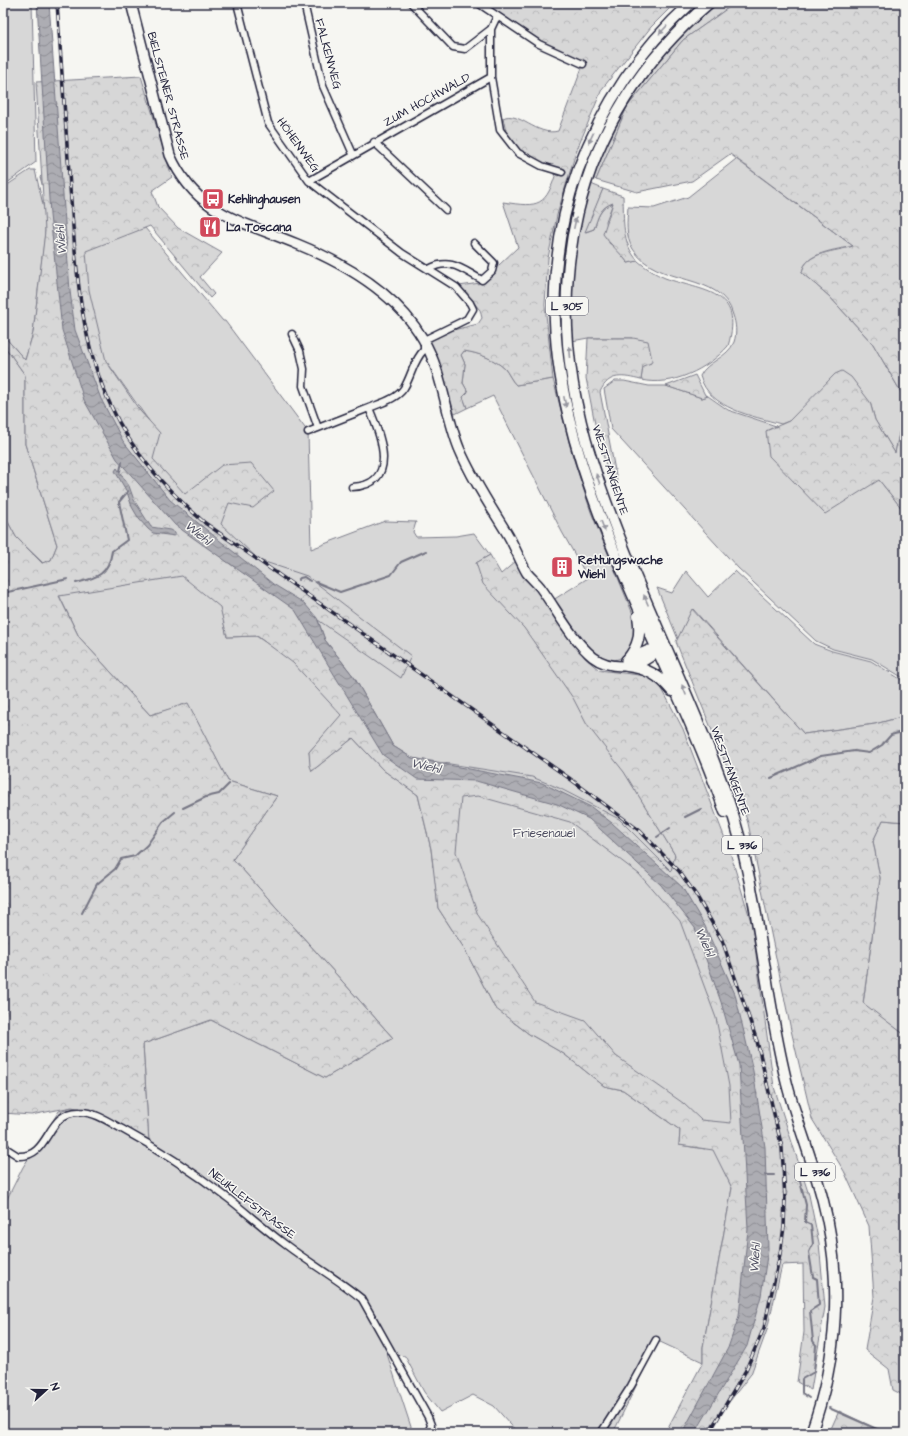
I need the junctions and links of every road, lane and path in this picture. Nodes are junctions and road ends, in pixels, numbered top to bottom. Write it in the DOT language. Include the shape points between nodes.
graph roads {
  1 [pos="131,3"];
  2 [pos="237,3"];
  3 [pos="304,3"];
  4 [pos="411,3"];
  5 [pos="478,3"];
  6 [pos="691,3"];
  7 [pos="709,3"];
  8 [pos="497,16"];
  9 [pos="491,29"];
  10 [pos="583,64"];
  11 [pos="491,76"];
  12 [pos="374,142"];
  13 [pos="354,154"];
  14 [pos="562,172"];
  15 [pos="309,181"];
  16 [pos="446,210"];
  17 [pos="474,242"];
  18 [pos="429,268"];
  19 [pos="292,334"];
  20 [pos="424,340"];
  21 [pos="369,408"];
  22 [pos="318,428"];
  23 [pos="308,432"];
  24 [pos="352,487"];
  25 [pos="637,604"];
  26 [pos="661,635"];
  27 [pos="657,650"];
  28 [pos="673,662"];
  29 [pos="627,663"];
  30 [pos="680,702"];
  31 [pos="756,914"];
  32 [pos="3,1144"];
  33 [pos="656,1340"];
  34 [pos="428,1433"];
  35 [pos="601,1433"];
  36 [pos="811,1433"];
  1 -- 20 [label="main road, BIELSTEINER STRASSE / L 336" via="170,155 186,185 202,201 215,209 326,257 361,276 392,300"];
  2 -- 15 [label="street, HÖHENWEG" via="268,123"];
  3 -- 13 [label="street, FALKENWEG" via="323,86"];
  4 -- 9 [label="street" via="454,47 465,49"];
  5 -- 8 [label="street"];
  6 -- 25 [label="main road, WESTTANGENTE / L 305, one-way" via="646,50 621,84 600,120 583,158 570,197 560,238 555,280 557,349 569,422 601,522"];
  26 -- 7 [label="main road, WESTTANGENTE / L 305, one-way" via="620,539 585,438 570,354 567,314 569,259 586,181 595,155 614,117 636,81 662,48"];
  8 -- 9 [label="street"];
  8 -- 10 [label="street" via="539,44"];
  9 -- 11 [label="street"];
  11 -- 12 [label="street, ZUM HOCHWALD"];
  11 -- 14 [label="street" via="500,130 518,153 542,166"];
  12 -- 13 [label="street, ZUM HOCHWALD"];
  12 -- 16 [label="street"];
  13 -- 15 [label="street, ZUM HOCHWALD"];
  15 -- 18 [label="street, HÖHENWEG" via="402,253"];
  17 -- 18 [label="street" via="494,263 492,271 482,280 448,263"];
  18 -- 20 [label="street, HÖHENWEG" via="456,287 474,309 467,319"];
  19 -- 22 [label="street" via="300,351 304,369 303,386"];
  20 -- 21 [label="street" via="424,350 417,356 404,388 393,398"];
  20 -- 29 [label="main road, BIELSTEINER STRASSE / L 336" via="436,365 460,449 475,481 513,544 534,572 539,586 585,649 600,662 614,665"];
  21 -- 22 [label="street"];
  21 -- 24 [label="street" via="379,432 382,470 378,479 371,484"];
  22 -- 23 [label="street"];
  25 -- 27 [label="main road, WESTTANGENTE / L 305"];
  25 -- 29 [label="main road, L 305" via="639,640"];
  26 -- 27 [label="main road"];
  26 -- 28 [label="main road, WESTTANGENTE / L 305"];
  27 -- 28 [label="main road"];
  27 -- 29 [label="main road, L 336" via="650,658"];
  27 -- 30 [label="main road, WESTTANGENTE / L 336"];
  31 -- 28 [label="main road, WESTTANGENTE / L 336, one-way" via="747,866 730,806"];
  29 -- 30 [label="main road, L 336" via="654,674 668,686"];
  30 -- 31 [label="main road, WESTTANGENTE / L 336" via="722,803"];
  31 -- 36 [label="main road, L 336" via="783,1066 824,1204 835,1266 832,1353 823,1396"];
  32 -- 34 [label="street, NEUKLEFSTRASSE" via="18,1156 36,1152 61,1116 82,1112 103,1119 144,1141 196,1174 362,1300 428,1417 431,1425"];
  33 -- 35 [label="street"];
}
